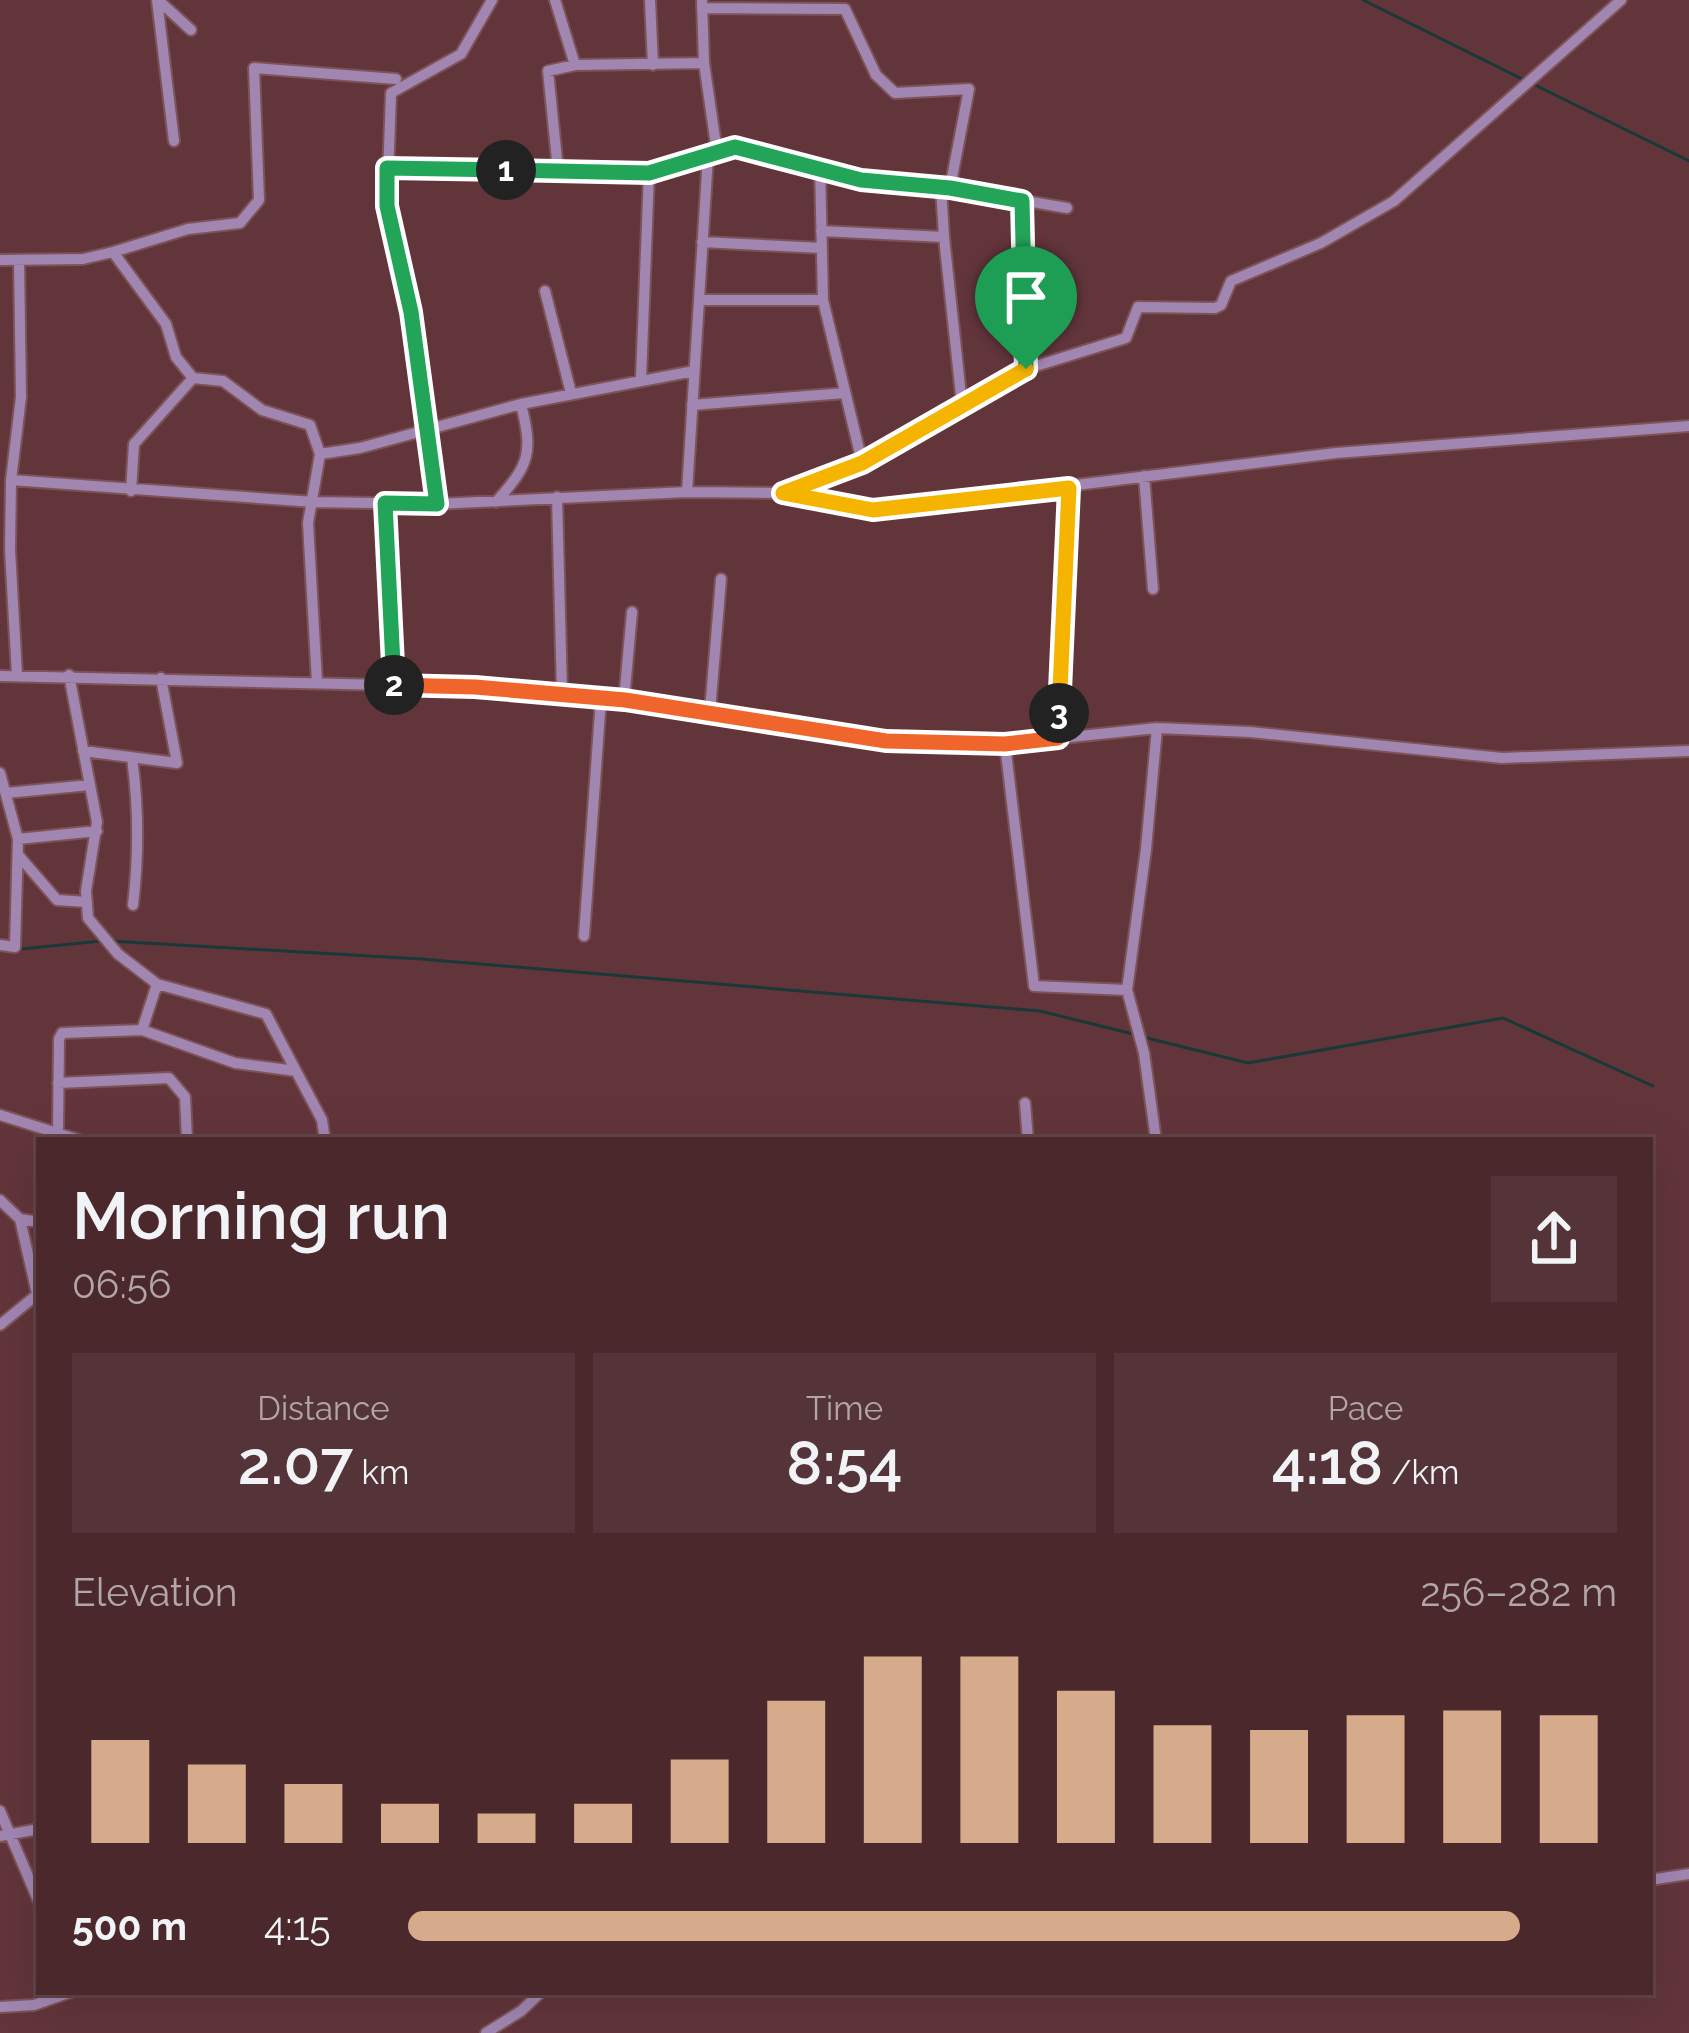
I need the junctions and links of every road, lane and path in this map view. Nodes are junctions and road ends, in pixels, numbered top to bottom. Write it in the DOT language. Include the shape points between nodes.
graph roads {
  1 [pos="157,0"];
  2 [pos="491,0"];
  3 [pos="554,0"];
  4 [pos="650,0"];
  5 [pos="1621,0"];
  6 [pos="702,4"];
  7 [pos="191,30"];
  8 [pos="704,64"];
  9 [pos="575,65"];
  10 [pos="653,65"];
  11 [pos="396,79"];
  12 [pos="174,141"];
  13 [pos="712,154"];
  14 [pos="820,166"];
  15 [pos="387,168"];
  16 [pos="558,170"];
  17 [pos="649,173"];
  18 [pos="946,188"];
  19 [pos="1022,201"];
  20 [pos="1066,208"];
  21 [pos="821,231"];
  22 [pos="944,237"];
  23 [pos="702,242"];
  24 [pos="821,248"];
  25 [pos="113,253"];
  26 [pos="0,260"];
  27 [pos="19,260"];
  28 [pos="544,291"];
  29 [pos="699,300"];
  30 [pos="823,300"];
  31 [pos="1026,369"];
  32 [pos="694,371"];
  33 [pos="193,378"];
  34 [pos="640,380"];
  35 [pos="571,393"];
  36 [pos="844,393"];
  37 [pos="521,404"];
  38 [pos="692,405"];
  39 [pos="962,405"];
  40 [pos="429,426"];
  41 [pos="1689,426"];
  42 [pos="320,454"];
  43 [pos="862,463"];
  44 [pos="1144,476"];
  45 [pos="11,480"];
  46 [pos="1069,488"];
  47 [pos="131,490"];
  48 [pos="687,492"];
  49 [pos="783,493"];
  50 [pos="557,497"];
  51 [pos="314,502"];
  52 [pos="495,502"];
  53 [pos="385,503"];
  54 [pos="437,504"];
  55 [pos="721,579"];
  56 [pos="1153,590"];
  57 [pos="632,612"];
  58 [pos="17,675"];
  59 [pos="69,675"];
  60 [pos="0,676"];
  61 [pos="161,678"];
  62 [pos="317,682"];
  63 [pos="394,686"];
  64 [pos="562,693"];
  65 [pos="601,698"];
  66 [pos="625,700"];
  67 [pos="710,711"];
  68 [pos="1157,728"];
  69 [pos="1058,738"];
  70 [pos="1005,744"];
  71 [pos="83,751"];
  72 [pos="1689,751"];
  73 [pos="132,758"];
  74 [pos="0,772"];
  75 [pos="90,785"];
  76 [pos="6,794"];
  77 [pos="97,832"];
  78 [pos="18,839"];
  79 [pos="19,856"];
  80 [pos="87,902"];
  81 [pos="134,905"];
  82 [pos="584,936"];
  83 [pos="0,945"];
  84 [pos="158,984"];
  85 [pos="1127,990"];
  86 [pos="142,1030"];
  87 [pos="296,1071"];
  88 [pos="58,1083"];
  89 [pos="1025,1103"];
  90 [pos="0,1114"];
  91 [pos="58,1130"];
  92 [pos="73,1137"];
  93 [pos="187,1137"];
  94 [pos="325,1137"];
  95 [pos="1028,1137"];
  96 [pos="1156,1137"];
  97 [pos="0,1200"];
  98 [pos="20,1220"];
  99 [pos="36,1222"];
  100 [pos="36,1285"];
  101 [pos="36,1295"];
  102 [pos="0,1325"];
  103 [pos="0,1811"];
  104 [pos="36,1829"];
  105 [pos="4,1835"];
  106 [pos="1689,1874"];
  107 [pos="1653,1880"];
  108 [pos="36,1896"];
  109 [pos="62,1995"];
  110 [pos="538,1995"];
  111 [pos="0,2007"];
  112 [pos="486,2033"];
  1 -- 7 [label="street"];
  1 -- 12 [label="street"];
  2 -- 15 [label="street" via="461,54 391,93"];
  3 -- 9 [label="street"];
  4 -- 10 [label="street"];
  5 -- 31 [label="street" via="1368,219 1231,281 1215,308 1138,307 1126,338"];
  6 -- 8 [label="street"];
  6 -- 18 [label="street" via="844,10 876,75 895,93 969,88"];
  8 -- 10 [label="street"];
  8 -- 13 [label="street"];
  9 -- 10 [label="street"];
  9 -- 16 [label="street" via="546,77"];
  11 -- 25 [label="street" via="254,68 260,200 240,223"];
  13 -- 14 [label="street" via="735,147"];
  13 -- 17 [label="street"];
  13 -- 23 [label="street"];
  14 -- 18 [label="street" via="861,180"];
  14 -- 21 [label="street"];
  15 -- 16 [label="street"];
  15 -- 40 [label="street" via="387,206"];
  16 -- 17 [label="street"];
  17 -- 34 [label="street"];
  18 -- 19 [label="street"];
  18 -- 22 [label="street"];
  19 -- 20 [label="street"];
  19 -- 31 [label="street"];
  21 -- 22 [label="street"];
  21 -- 24 [label="street"];
  22 -- 39 [label="street"];
  23 -- 24 [label="street"];
  23 -- 29 [label="street"];
  24 -- 30 [label="street"];
  25 -- 27 [label="street"];
  25 -- 33 [label="street" via="166,324"];
  26 -- 27 [label="street"];
  27 -- 45 [label="street" via="22,397"];
  28 -- 35 [label="street"];
  29 -- 30 [label="street"];
  29 -- 32 [label="street"];
  30 -- 36 [label="street"];
  31 -- 39 [label="street"];
  32 -- 34 [label="street"];
  32 -- 38 [label="street"];
  33 -- 42 [label="street" via="223,381 262,410 310,425"];
  33 -- 47 [label="street" via="134,444"];
  34 -- 35 [label="street"];
  35 -- 37 [label="street"];
  36 -- 38 [label="street"];
  36 -- 43 [label="street"];
  37 -- 40 [label="street"];
  37 -- 52 [label="street" via="530,437 526,468"];
  38 -- 48 [label="street"];
  39 -- 43 [label="street"];
  40 -- 42 [label="street"];
  40 -- 54 [label="street"];
  41 -- 44 [label="street"];
  42 -- 51 [label="street"];
  43 -- 49 [label="street"];
  44 -- 46 [label="street"];
  44 -- 56 [label="street"];
  45 -- 47 [label="street"];
  45 -- 58 [label="street"];
  46 -- 49 [label="street" via="873,510"];
  46 -- 69 [label="street"];
  47 -- 51 [label="street"];
  48 -- 49 [label="street"];
  48 -- 50 [label="street"];
  50 -- 52 [label="street"];
  50 -- 64 [label="street"];
  51 -- 53 [label="street"];
  51 -- 62 [label="street" via="308,523"];
  52 -- 54 [label="street"];
  53 -- 54 [label="street"];
  53 -- 63 [label="street"];
  55 -- 67 [label="street"];
  57 -- 66 [label="street"];
  58 -- 59 [label="street"];
  58 -- 60 [label="street"];
  59 -- 61 [label="street"];
  59 -- 71 [label="street"];
  61 -- 62 [label="street"];
  61 -- 73 [label="street" via="178,763"];
  62 -- 63 [label="street"];
  63 -- 64 [label="street"];
  64 -- 65 [label="street"];
  65 -- 66 [label="street"];
  65 -- 82 [label="street"];
  66 -- 67 [label="street"];
  67 -- 70 [label="street" via="886,741"];
  68 -- 69 [label="street"];
  68 -- 72 [label="street" via="1502,758"];
  68 -- 85 [label="street"];
  69 -- 70 [label="street"];
  70 -- 85 [label="street" via="1034,986"];
  71 -- 73 [label="street"];
  71 -- 75 [label="street"];
  73 -- 81 [label="street"];
  74 -- 76 [label="street"];
  75 -- 76 [label="street"];
  75 -- 77 [label="street"];
  76 -- 78 [label="street"];
  77 -- 78 [label="street"];
  77 -- 80 [label="street"];
  78 -- 79 [label="street"];
  79 -- 80 [label="street" via="57,900"];
  79 -- 83 [label="street" via="15,947"];
  80 -- 84 [label="street" via="99,933"];
  84 -- 86 [label="street"];
  84 -- 87 [label="street" via="266,1014"];
  85 -- 96 [label="street"];
  86 -- 87 [label="street" via="236,1063"];
  86 -- 88 [label="street" via="62,1033"];
  87 -- 94 [label="street"];
  88 -- 91 [label="street"];
  88 -- 93 [label="street" via="169,1078 185,1097"];
  89 -- 95 [label="street"];
  90 -- 91 [label="street"];
  91 -- 92 [label="street"];
  97 -- 98 [label="street"];
  98 -- 99 [label="street"];
  98 -- 100 [label="street"];
  101 -- 102 [label="street"];
  103 -- 105 [label="street"];
  104 -- 105 [label="street"];
  105 -- 108 [label="street"];
  106 -- 107 [label="street"];
  109 -- 111 [label="street"];
  110 -- 112 [label="street"];
}
